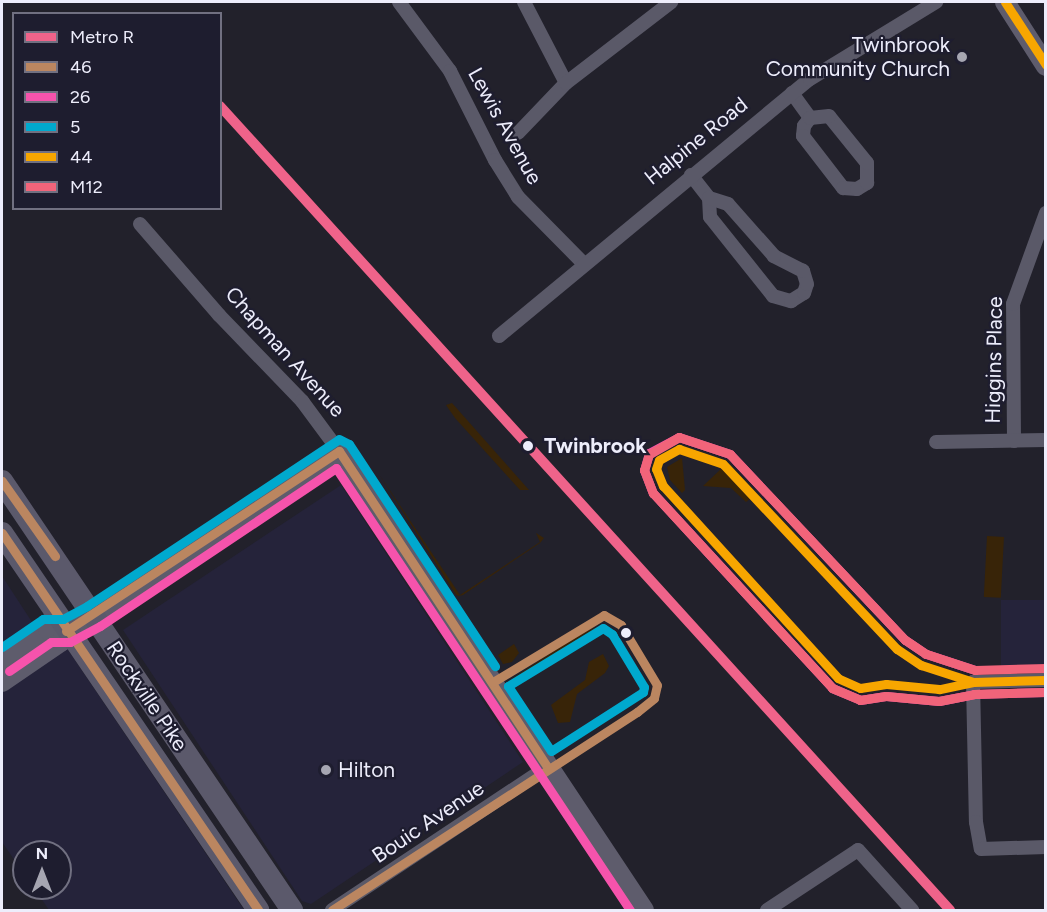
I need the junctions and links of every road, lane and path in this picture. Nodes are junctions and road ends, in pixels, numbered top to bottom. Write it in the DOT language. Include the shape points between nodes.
graph roads {
  1 [pos="399,2"];
  2 [pos="524,2"];
  3 [pos="671,2"];
  4 [pos="936,2"];
  5 [pos="1005,2"];
  6 [pos="1046,66"];
  7 [pos="566,83"];
  8 [pos="792,93"];
  9 [pos="810,118"];
  10 [pos="518,134"];
  11 [pos="691,175"];
  12 [pos="709,198"];
  13 [pos="1046,213"];
  14 [pos="140,224"];
  15 [pos="583,263"];
  16 [pos="499,336"];
  17 [pos="1046,440"];
  18 [pos="1014,441"];
  19 [pos="936,442"];
  20 [pos="339,450"];
  21 [pos="2,481"];
  22 [pos="2,533"];
  23 [pos="93,616"];
  24 [pos="66,631"];
  25 [pos="2,661"];
  26 [pos="1046,680"];
  27 [pos="2,682"];
  28 [pos="547,767"];
  29 [pos="1046,847"];
  30 [pos="258,910"];
  31 [pos="292,910"];
  32 [pos="332,910"];
  33 [pos="644,910"];
  34 [pos="766,910"];
  35 [pos="912,910"];
  1 -- 15 [label="street, Lewis Avenue" via="450,71 518,197"];
  2 -- 7 [label="street"];
  3 -- 7 [label="street"];
  4 -- 8 [label="street, Halpine Road" via="871,39"];
  5 -- 6 [label="street"];
  7 -- 10 [label="street"];
  8 -- 9 [label="street"];
  8 -- 11 [label="street, Halpine Road"];
  9 -- 9 [label="street" via="803,136 843,188 857,189 867,183 867,163 829,116"];
  11 -- 12 [label="street"];
  11 -- 15 [label="street, Halpine Road"];
  12 -- 12 [label="street" via="710,217 773,296 791,301 804,293 807,284 803,271 774,256 728,204"];
  13 -- 18 [label="street, Higgins Place" via="1013,304"];
  14 -- 20 [label="street, Chapman Avenue" via="219,315 302,401"];
  15 -- 16 [label="street, Halpine Road"];
  17 -- 18 [label="street"];
  18 -- 19 [label="street"];
  20 -- 23 [label="street"];
  20 -- 28 [label="street, Chapman Avenue"];
  21 -- 23 [label="main road, Rockville Pike"];
  22 -- 24 [label="main road, Rockville Pike"];
  23 -- 24 [label="street"];
  23 -- 31 [label="main road, Rockville Pike"];
  24 -- 25 [label="street" via="48,630"];
  24 -- 27 [label="street" via="62,641"];
  24 -- 30 [label="main road, Rockville Pike"];
  26 -- 29 [label="street" via="973,682 976,822 981,849"];
  28 -- 32 [label="street, Bouic Avenue"];
  28 -- 33 [label="street, Chapman Avenue"];
  34 -- 35 [label="street" via="858,850"];
}
